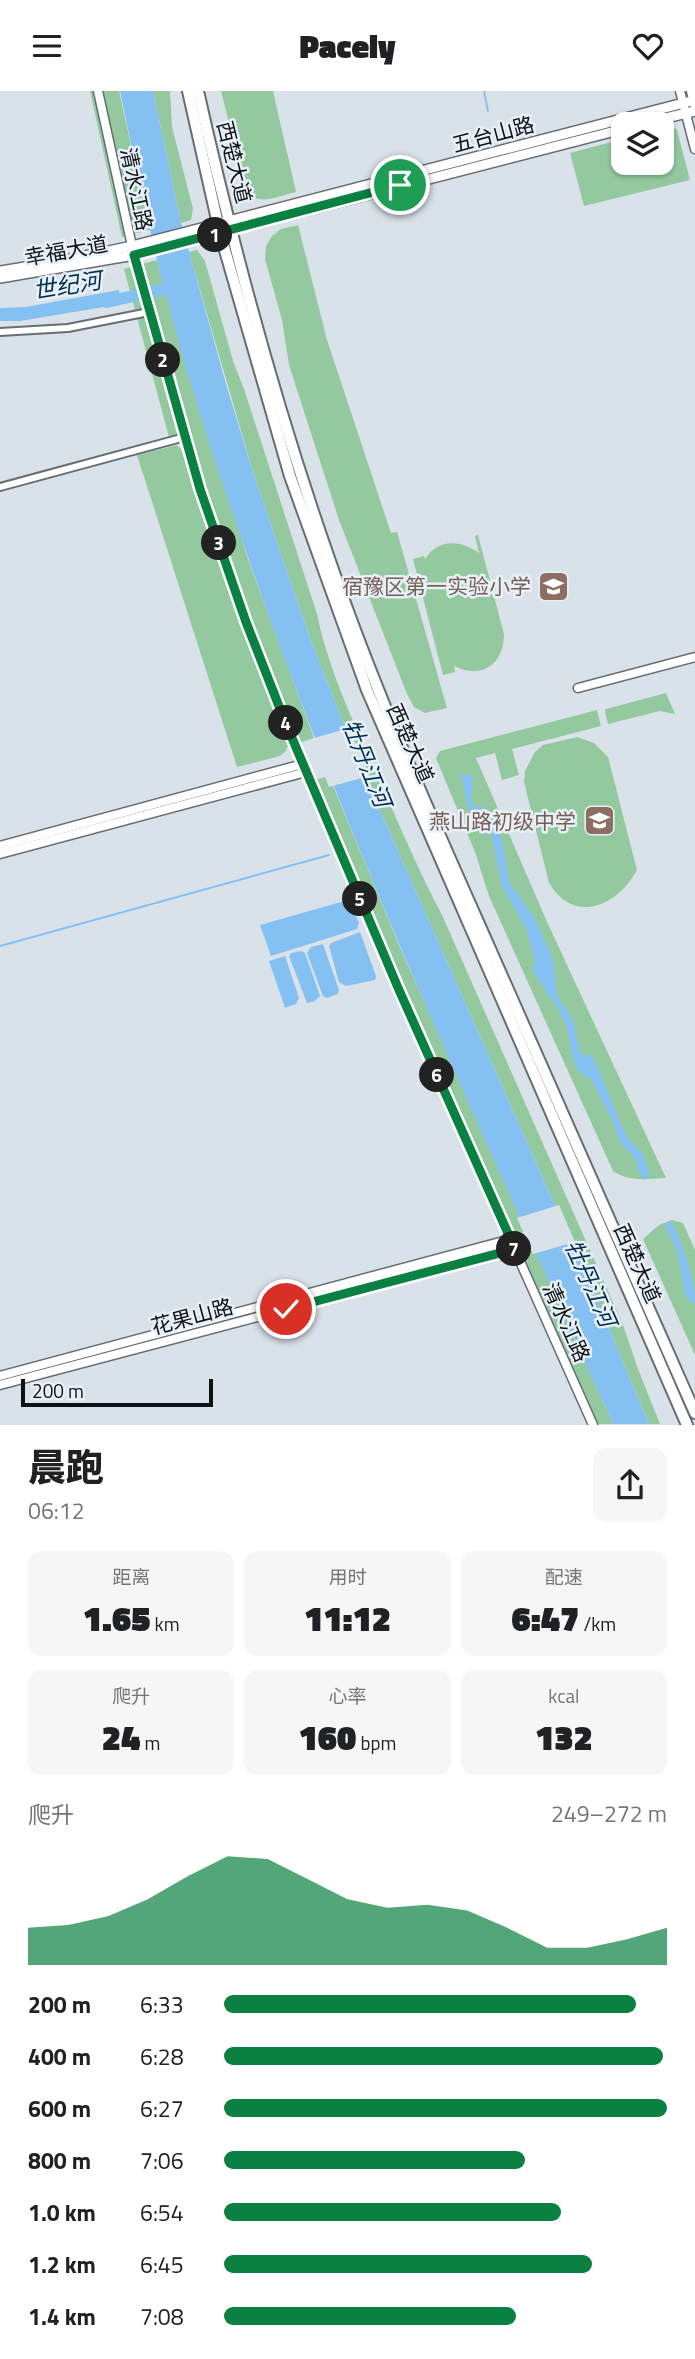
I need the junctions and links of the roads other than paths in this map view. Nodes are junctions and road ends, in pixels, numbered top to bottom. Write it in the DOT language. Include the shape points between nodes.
graph roads {
  1 [pos="98,91"];
  2 [pos="188,91"];
  3 [pos="198,91"];
  4 [pos="680,91"];
  5 [pos="691,103"];
  6 [pos="670,112"];
  7 [pos="611,132"];
  8 [pos="695,149"];
  9 [pos="225,227"];
  10 [pos="133,250"];
  11 [pos="0,271"];
  12 [pos="0,278"];
  13 [pos="149,309"];
  14 [pos="0,332"];
  15 [pos="185,437"];
  16 [pos="0,487"];
  17 [pos="695,657"];
  18 [pos="578,688"];
  19 [pos="305,768"];
  20 [pos="0,846"];
  21 [pos="0,854"];
  22 [pos="511,1239"];
  23 [pos="515,1249"];
  24 [pos="0,1376"];
  25 [pos="0,1385"];
  26 [pos="695,1413"];
  27 [pos="593,1425"];
  28 [pos="687,1425"];
  1 -- 10 [label="street, 清水江路"];
  2 -- 9 [label="highway, 西楚大道"];
  3 -- 9 [label="highway, 西楚大道"];
  4 -- 5 [label="street"];
  5 -- 6 [label="main road"];
  5 -- 8 [label="street"];
  5 -- 9 [label="main road, 五台山路"];
  7 -- 9 [label="main road, 五台山路"];
  9 -- 10 [label="main road, 幸福大道"];
  9 -- 26 [label="highway, 西楚大道" via="297,463 376,685"];
  9 -- 28 [label="highway, 西楚大道" via="290,477 367,690"];
  10 -- 11 [label="main road, 幸福大道"];
  10 -- 12 [label="main road, 幸福大道"];
  10 -- 13 [label="street, 清水江路"];
  13 -- 14 [label="street" via="68,328"];
  13 -- 15 [label="street, 清水江路"];
  15 -- 16 [label="street"];
  15 -- 19 [label="street, 清水江路" via="246,622"];
  17 -- 18 [label="street"];
  19 -- 20 [label="street"];
  19 -- 21 [label="street"];
  19 -- 22 [label="street, 清水江路"];
  22 -- 23 [label="street, 清水江路"];
  22 -- 24 [label="street, 花果山路"];
  23 -- 25 [label="street, 花果山路"];
  23 -- 27 [label="street, 清水江路"];
}
